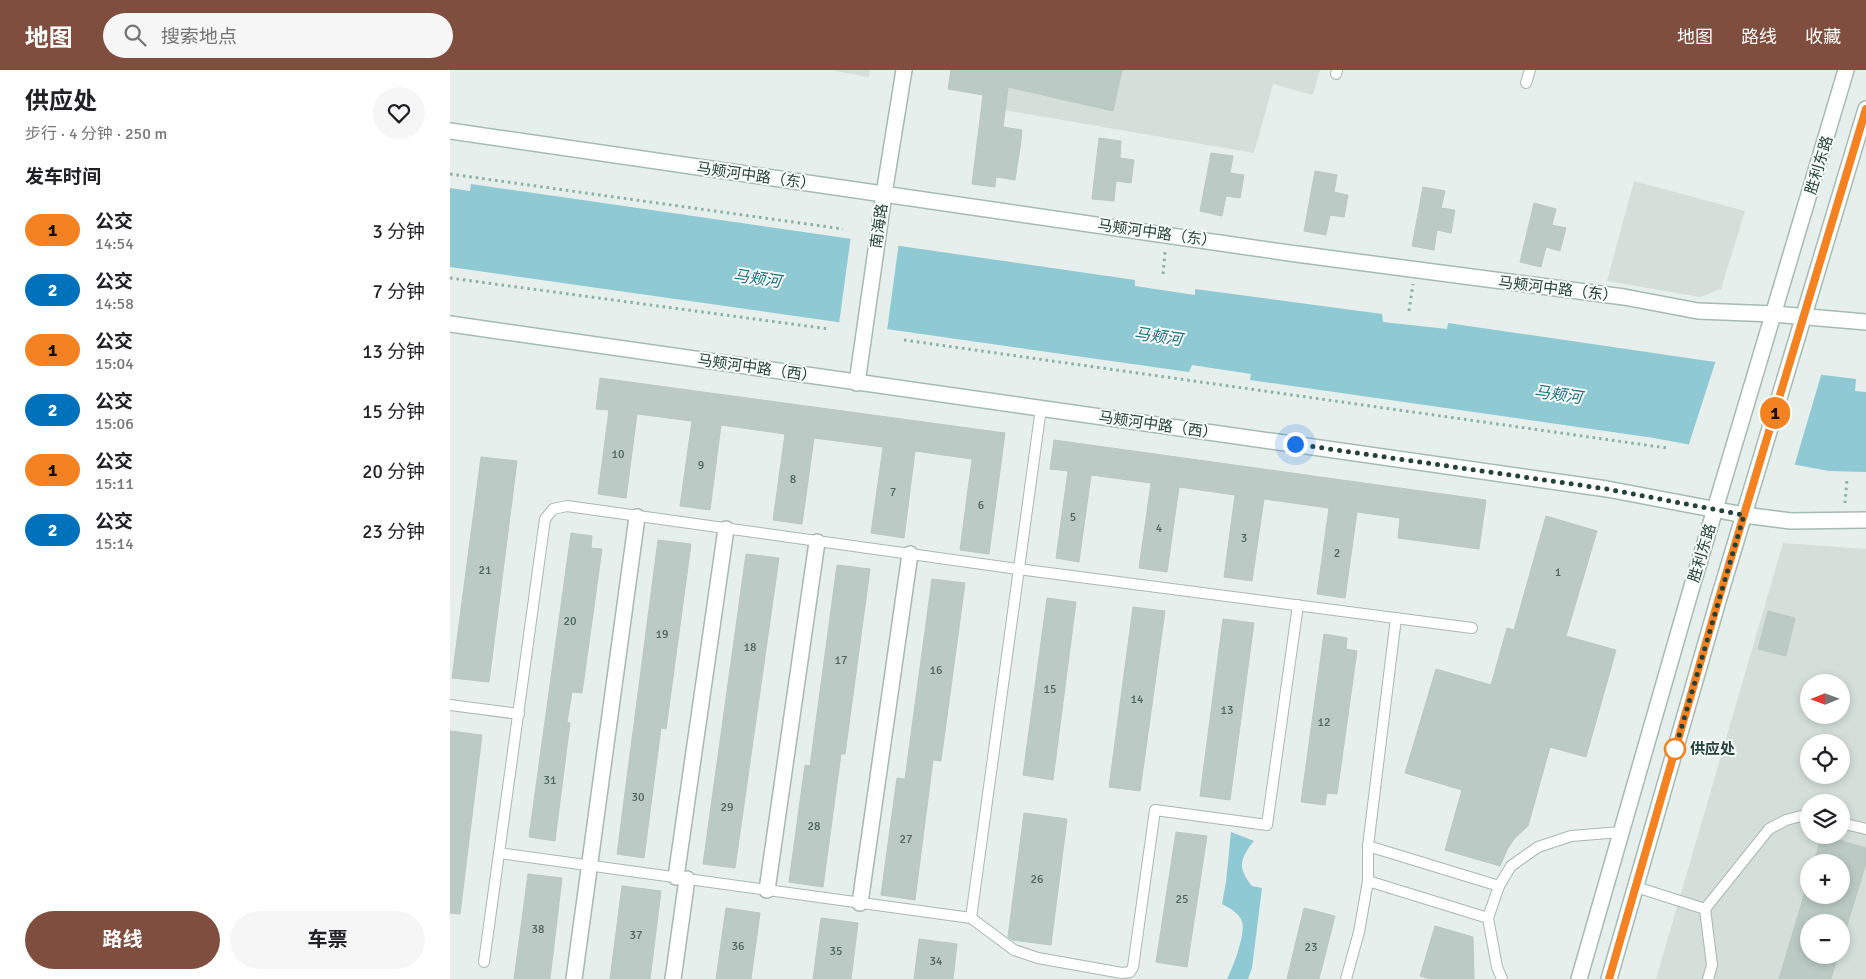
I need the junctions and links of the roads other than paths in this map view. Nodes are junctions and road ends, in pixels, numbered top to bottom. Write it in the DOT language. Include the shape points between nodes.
graph roads {
  1 [pos="904,70"];
  2 [pos="1530,70"];
  3 [pos="1846,70"];
  4 [pos="1526,83"];
  5 [pos="1866,109"];
  6 [pos="450,131"];
  7 [pos="884,194"];
  8 [pos="1774,314"];
  9 [pos="1803,317"];
  10 [pos="1866,322"];
  11 [pos="450,324"];
  12 [pos="857,382"];
  13 [pos="1041,408"];
  14 [pos="1715,509"];
  15 [pos="1744,515"];
  16 [pos="637,516"];
  17 [pos="1866,520"];
  18 [pos="726,529"];
  19 [pos="817,542"];
  20 [pos="910,554"];
  21 [pos="1018,569"];
  22 [pos="1298,606"];
  23 [pos="1396,618"];
  24 [pos="1472,628"];
  25 [pos="450,705"];
  26 [pos="518,714"];
  27 [pos="1800,816"];
  28 [pos="1850,825"];
  29 [pos="1866,829"];
  30 [pos="1621,832"];
  31 [pos="1368,846"];
  32 [pos="499,853"];
  33 [pos="590,866"];
  34 [pos="681,878"];
  35 [pos="1368,881"];
  36 [pos="1499,886"];
  37 [pos="1636,887"];
  38 [pos="767,890"];
  39 [pos="860,903"];
  40 [pos="1705,909"];
  41 [pos="972,918"];
  42 [pos="1488,918"];
  43 [pos="484,962"];
  44 [pos="574,979"];
  45 [pos="672,979"];
  46 [pos="1346,979"];
  47 [pos="1502,979"];
  48 [pos="1579,979"];
  49 [pos="1609,979"];
  50 [pos="1708,979"];
  1 -- 7 [label="street, 南海路"];
  2 -- 4 [label="lane"];
  3 -- 8 [label="street, 胜利东路"];
  5 -- 9 [label="street, 胜利东路"];
  6 -- 7 [label="street, 马颊河中路（东）"];
  7 -- 8 [label="street, 马颊河中路（东）" via="1624,297 1698,311"];
  7 -- 12 [label="street, 南海路"];
  8 -- 9 [label="street, 马颊河中路（东）"];
  8 -- 14 [label="street, 胜利东路"];
  9 -- 10 [label="street, 马颊河中路（东）"];
  9 -- 15 [label="street, 胜利东路"];
  11 -- 12 [label="street, 马颊河中路（西）"];
  12 -- 13 [label="street, 马颊河中路（西）"];
  13 -- 14 [label="street, 马颊河中路（西）" via="1607,489"];
  13 -- 21 [label="lane"];
  14 -- 15 [label="street, 马颊河中路（西）"];
  14 -- 30 [label="street, 胜利东路"];
  15 -- 17 [label="street, 马颊河中路（西）" via="1792,521"];
  15 -- 37 [label="street, 胜利东路"];
  16 -- 18 [label="lane"];
  16 -- 26 [label="lane" via="567,506 553,509 545,519"];
  16 -- 33 [label="street"];
  18 -- 19 [label="lane"];
  18 -- 34 [label="street"];
  19 -- 20 [label="lane"];
  19 -- 38 [label="street"];
  20 -- 21 [label="lane"];
  20 -- 39 [label="street"];
  21 -- 22 [label="lane"];
  21 -- 41 [label="lane"];
  22 -- 23 [label="lane"];
  22 -- 41 [label="lane" via="1267,825 1155,810 1130,972 1038,958 1014,950"];
  23 -- 24 [label="lane"];
  23 -- 31 [label="lane"];
  25 -- 26 [label="lane"];
  26 -- 32 [label="lane"];
  27 -- 40 [label="lane" via="1769,829"];
  28 -- 29 [label="lane"];
  30 -- 36 [label="lane" via="1570,836 1538,847 1511,866"];
  30 -- 48 [label="street, 胜利东路"];
  31 -- 35 [label="lane"];
  31 -- 36 [label="lane"];
  32 -- 33 [label="lane"];
  32 -- 43 [label="lane"];
  33 -- 34 [label="lane"];
  33 -- 44 [label="street"];
  34 -- 38 [label="lane"];
  34 -- 45 [label="street"];
  35 -- 42 [label="lane"];
  35 -- 46 [label="lane" via="1360,932"];
  36 -- 42 [label="lane"];
  37 -- 40 [label="lane"];
  37 -- 49 [label="street, 胜利东路"];
  38 -- 39 [label="lane"];
  39 -- 41 [label="lane"];
  40 -- 50 [label="lane" via="1712,965"];
  42 -- 47 [label="lane"];
}
